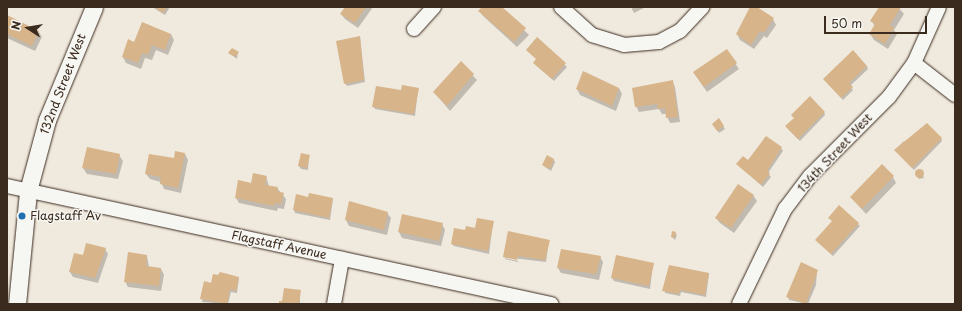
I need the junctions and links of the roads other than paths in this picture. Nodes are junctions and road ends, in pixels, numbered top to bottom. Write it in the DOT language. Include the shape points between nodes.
graph roads {
  1 [pos="434,7"];
  2 [pos="561,7"];
  3 [pos="702,7"];
  4 [pos="939,7"];
  5 [pos="89,8"];
  6 [pos="414,29"];
  7 [pos="914,63"];
  8 [pos="955,95"];
  9 [pos="7,186"];
  10 [pos="28,191"];
  11 [pos="342,259"];
  12 [pos="17,304"];
  13 [pos="334,304"];
  14 [pos="551,304"];
  15 [pos="739,304"];
  1 -- 6 [label="street"];
  2 -- 3 [label="street" via="592,35 624,45 659,42 680,31"];
  4 -- 7 [label="street, 134th Street West"];
  5 -- 10 [label="street, 132nd Street West" via="47,120"];
  7 -- 8 [label="street"];
  7 -- 15 [label="street, 134th Street West" via="889,97 810,176 785,209"];
  9 -- 10 [label="street, Flagstaff Avenue"];
  10 -- 11 [label="street, Flagstaff Avenue"];
  10 -- 12 [label="street, 132nd Street West"];
  11 -- 13 [label="street"];
  11 -- 14 [label="street, Flagstaff Avenue"];
}
